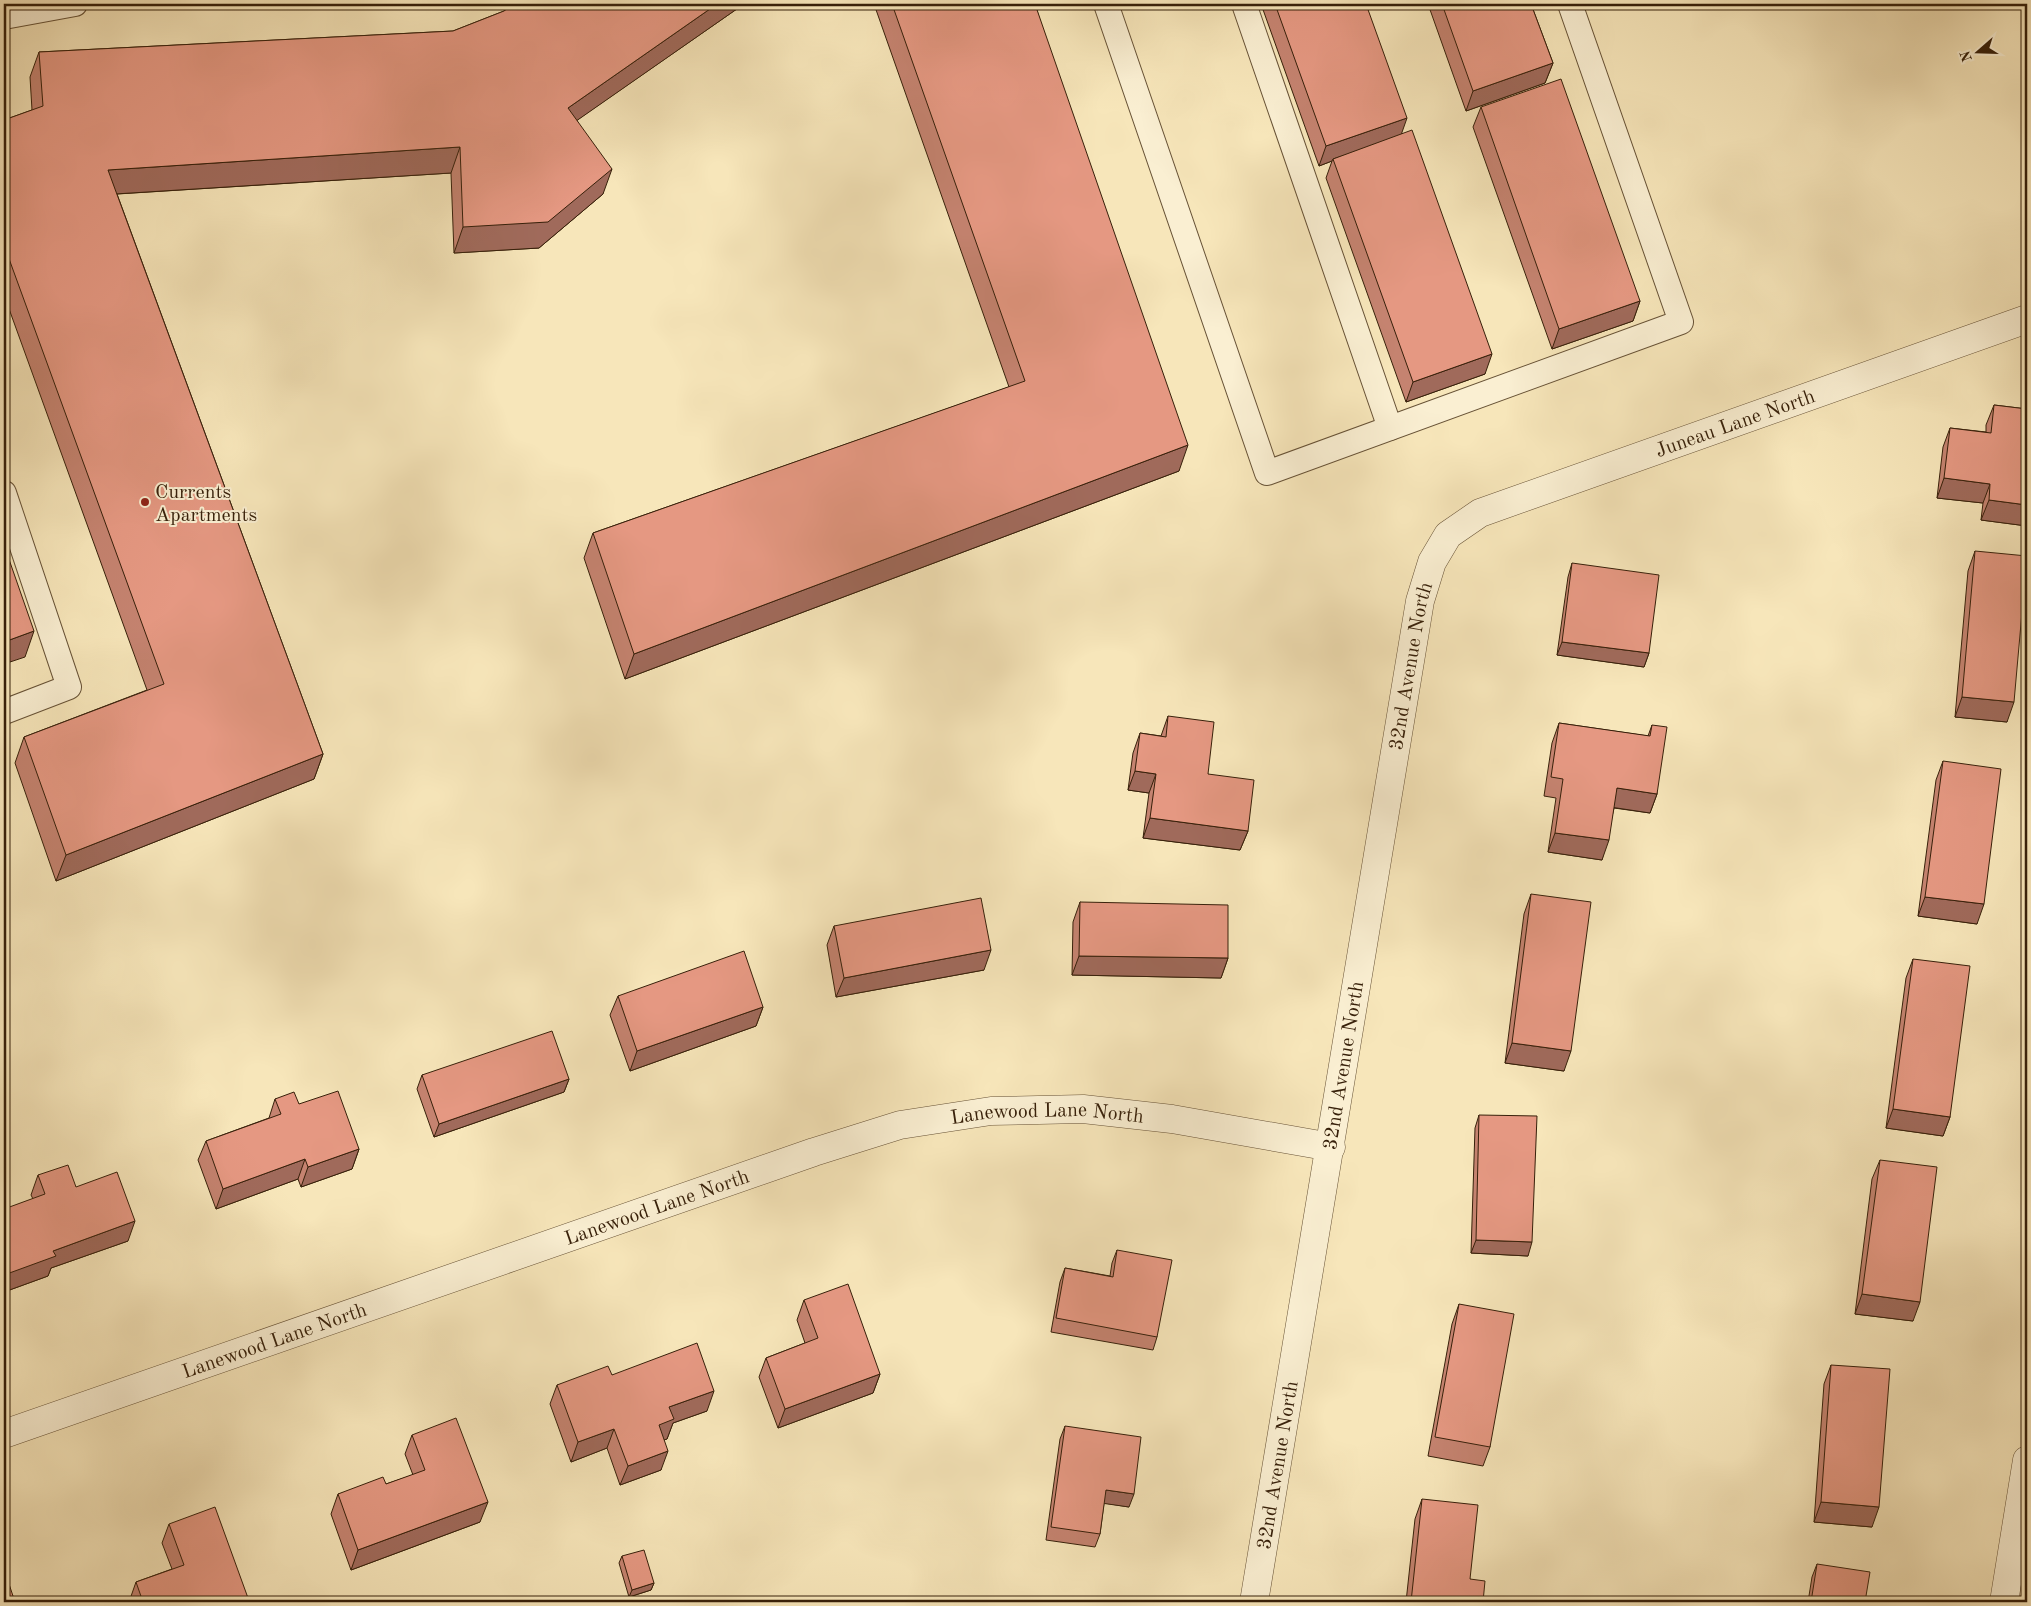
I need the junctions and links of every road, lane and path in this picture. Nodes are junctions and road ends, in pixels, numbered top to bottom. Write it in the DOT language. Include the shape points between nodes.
graph roads {
  1 [pos="75,4"];
  2 [pos="1106,4"];
  3 [pos="1244,4"];
  4 [pos="1570,4"];
  5 [pos="4,16"];
  6 [pos="2027,319"];
  7 [pos="1390,428"];
  8 [pos="4,493"];
  9 [pos="1448,535"];
  10 [pos="4,712"];
  11 [pos="1330,1147"];
  12 [pos="4,1434"];
  13 [pos="2027,1460"];
  14 [pos="1254,1602"];
  15 [pos="2004,1602"];
  1 -- 5 [label="lane"];
  2 -- 7 [label="lane" via="1267,473"];
  3 -- 7 [label="lane"];
  4 -- 7 [label="lane" via="1681,322"];
  6 -- 9 [label="street, Juneau Lane North" via="1480,513"];
  8 -- 10 [label="lane" via="69,687"];
  9 -- 11 [label="street, 32nd Avenue North" via="1432,562 1420,601"];
  11 -- 12 [label="street, Lanewood Lane North" via="1172,1119 1083,1109 991,1111 900,1125 814,1152"];
  11 -- 14 [label="street, 32nd Avenue North"];
  13 -- 15 [label="street"];
}
